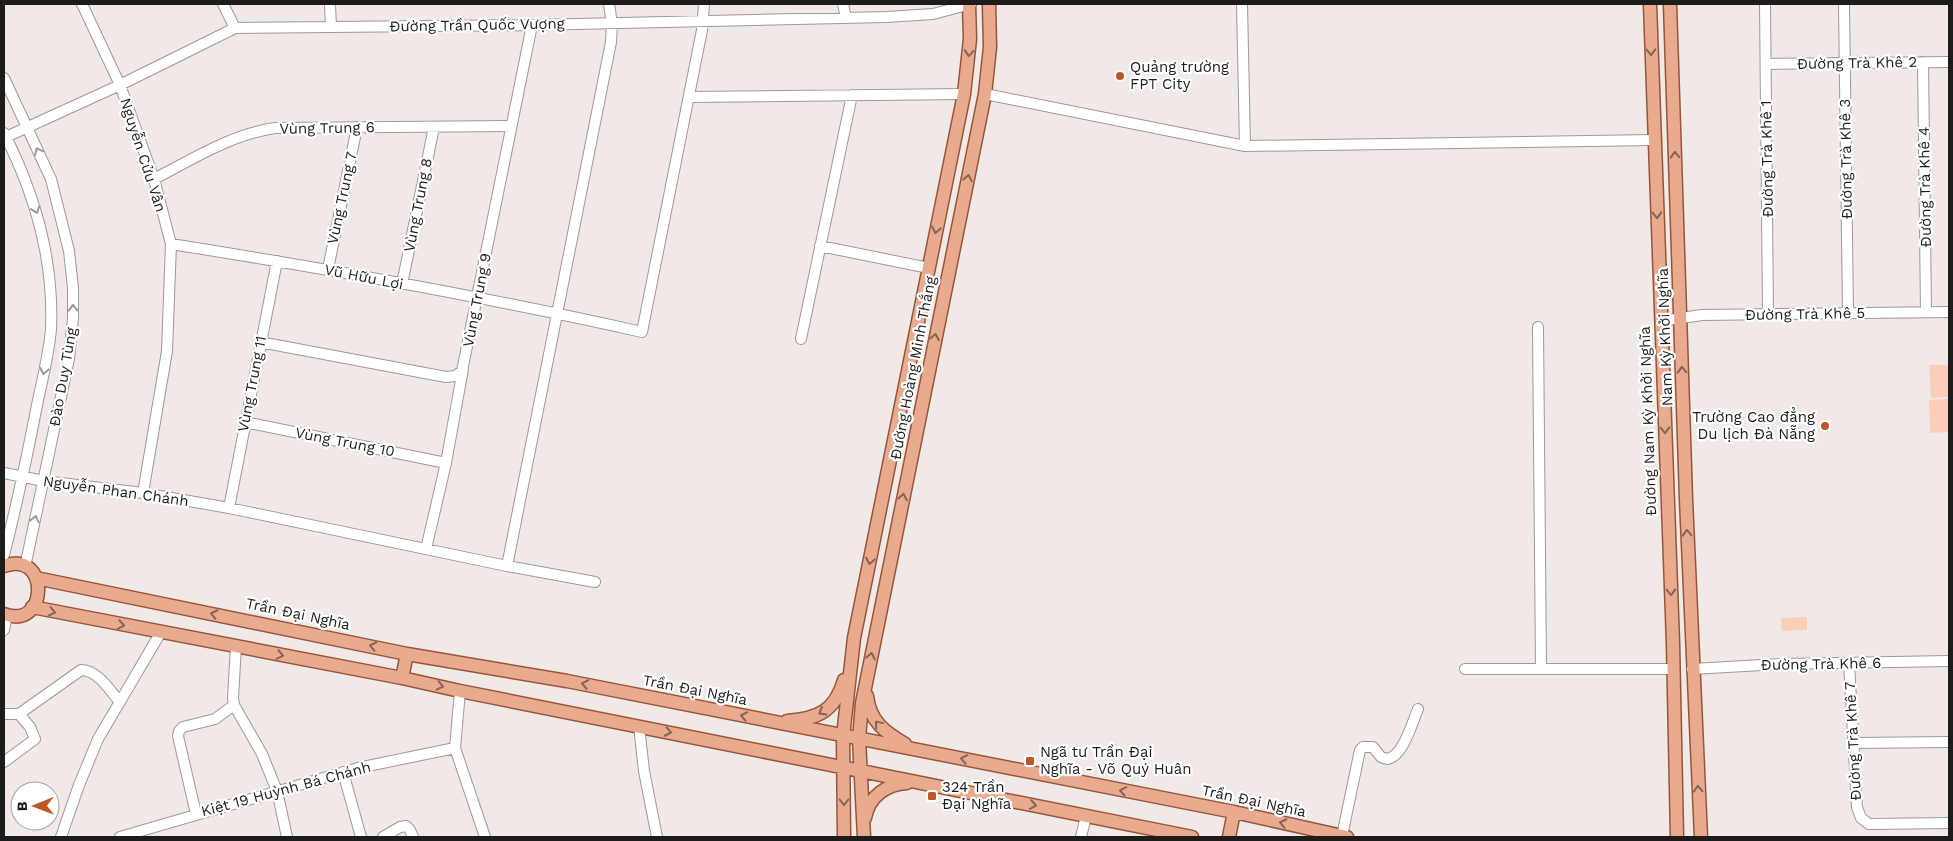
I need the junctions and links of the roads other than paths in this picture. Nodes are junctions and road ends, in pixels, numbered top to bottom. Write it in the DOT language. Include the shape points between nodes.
graph roads {
  1 [pos="82,4"];
  2 [pos="223,4"];
  3 [pos="330,4"];
  4 [pos="609,4"];
  5 [pos="704,4"];
  6 [pos="843,4"];
  7 [pos="969,4"];
  8 [pos="989,4"];
  9 [pos="1242,4"];
  10 [pos="1650,4"];
  11 [pos="1670,4"];
  12 [pos="1765,4"];
  13 [pos="1844,4"];
  14 [pos="846,18"];
  15 [pos="703,21"];
  16 [pos="612,24"];
  17 [pos="532,25"];
  18 [pos="331,27"];
  19 [pos="235,28"];
  20 [pos="1923,62"];
  21 [pos="1949,62"];
  22 [pos="1845,63"];
  23 [pos="1766,64"];
  24 [pos="4,78"];
  25 [pos="120,85"];
  26 [pos="964,94"];
  27 [pos="985,94"];
  28 [pos="852,95"];
  29 [pos="689,97"];
  30 [pos="511,126"];
  31 [pos="357,127"];
  32 [pos="434,127"];
  33 [pos="27,128"];
  34 [pos="5,135"];
  35 [pos="1654,140"];
  36 [pos="1245,146"];
  37 [pos="154,179"];
  38 [pos="171,244"];
  39 [pos="820,246"];
  40 [pos="278,261"];
  41 [pos="929,268"];
  42 [pos="328,270"];
  43 [pos="948,272"];
  44 [pos="402,284"];
  45 [pos="477,299"];
  46 [pos="1926,312"];
  47 [pos="1949,312"];
  48 [pos="558,313"];
  49 [pos="1848,313"];
  50 [pos="1768,314"];
  51 [pos="1681,318"];
  52 [pos="1661,320"];
  53 [pos="1538,327"];
  54 [pos="801,339"];
  55 [pos="260,342"];
  56 [pos="463,369"];
  57 [pos="245,422"];
  58 [pos="446,463"];
  59 [pos="4,472"];
  60 [pos="23,477"];
  61 [pos="44,481"];
  62 [pos="143,493"];
  63 [pos="228,508"];
  64 [pos="426,549"];
  65 [pos="4,555"];
  66 [pos="4,566"];
  67 [pos="507,566"];
  68 [pos="25,567"];
  69 [pos="36,578"];
  70 [pos="595,582"];
  71 [pos="32,607"];
  72 [pos="5,614"];
  73 [pos="4,630"];
  74 [pos="161,632"];
  75 [pos="854,638"];
  76 [pos="236,646"];
  77 [pos="407,654"];
  78 [pos="1949,661"];
  79 [pos="1849,663"];
  80 [pos="1540,668"];
  81 [pos="1466,669"];
  82 [pos="1673,669"];
  83 [pos="1692,669"];
  84 [pos="402,678"];
  85 [pos="866,680"];
  86 [pos="460,691"];
  87 [pos="120,702"];
  88 [pos="234,705"];
  89 [pos="1418,709"];
  90 [pos="4,714"];
  91 [pos="18,714"];
  92 [pos="766,721"];
  93 [pos="639,726"];
  94 [pos="843,736"];
  95 [pos="860,739"];
  96 [pos="1949,742"];
  97 [pos="1853,743"];
  98 [pos="455,748"];
  99 [pos="916,750"];
  100 [pos="4,762"];
  101 [pos="844,768"];
  102 [pos="860,771"];
  103 [pos="343,772"];
  104 [pos="916,782"];
  105 [pos="277,791"];
  106 [pos="1234,812"];
  107 [pos="196,814"];
  108 [pos="1086,816"];
  109 [pos="1949,823"];
  110 [pos="864,834"];
  111 [pos="61,837"];
  112 [pos="120,837"];
  113 [pos="287,837"];
  114 [pos="361,837"];
  115 [pos="383,837"];
  116 [pos="413,837"];
  117 [pos="485,837"];
  118 [pos="657,837"];
  119 [pos="844,837"];
  120 [pos="1081,837"];
  121 [pos="1192,837"];
  122 [pos="1229,837"];
  123 [pos="1345,837"];
  124 [pos="1677,837"];
  125 [pos="1701,837"];
  1 -- 25 [label="street, Nguyễn Cửu Vân"];
  2 -- 19 [label="street"];
  3 -- 18 [label="street"];
  4 -- 16 [label="street"];
  5 -- 15 [label="street"];
  6 -- 14 [label="street"];
  7 -- 14 [label="street, Đường Trần Quốc Vượng" via="955,10 924,15"];
  7 -- 26 [label="main road, Đường Hoàng Minh Thắng, one-way" via="970,39"];
  8 -- 27 [label="main road, Đường Hoàng Minh Thắng" via="990,47"];
  9 -- 36 [label="street"];
  10 -- 35 [label="main road, Đường Nam Kỳ Khởi Nghĩa, one-way"];
  51 -- 11 [label="main road, Nam Kỳ Khởi Nghĩa, one-way"];
  12 -- 23 [label="street, Đường Trà Khê 1"];
  13 -- 22 [label="street, Đường Trà Khê 3"];
  14 -- 15 [label="street, Đường Trần Quốc Vượng"];
  15 -- 16 [label="street, Đường Trần Quốc Vượng"];
  15 -- 29 [label="street"];
  16 -- 17 [label="street, Đường Trần Quốc Vượng"];
  16 -- 48 [label="street"];
  17 -- 18 [label="street, Đường Trần Quốc Vượng"];
  17 -- 30 [label="street, Vùng Trung 9"];
  18 -- 19 [label="street, Đường Trần Quốc Vượng"];
  19 -- 25 [label="street, Đường Trần Quốc Vượng"];
  20 -- 21 [label="street, Đường Trà Khê 2"];
  20 -- 22 [label="street, Đường Trà Khê 2"];
  20 -- 46 [label="street, Đường Trà Khê 4"];
  22 -- 23 [label="street, Đường Trà Khê 2"];
  22 -- 49 [label="street, Đường Trà Khê 3"];
  23 -- 50 [label="street, Đường Trà Khê 1"];
  24 -- 33 [label="street, Đào Duy Tùng"];
  25 -- 33 [label="street, Đường Trần Quốc Vượng"];
  25 -- 37 [label="street, Nguyễn Cửu Vân"];
  26 -- 28 [label="street"];
  26 -- 41 [label="main road, Đường Hoàng Minh Thắng, one-way"];
  27 -- 36 [label="street"];
  43 -- 27 [label="main road, Đường Hoàng Minh Thắng, one-way"];
  28 -- 29 [label="street"];
  28 -- 39 [label="street"];
  29 -- 48 [label="street, Vũ Hữu Lợi" via="642,332"];
  30 -- 32 [label="street, Vùng Trung 6"];
  30 -- 45 [label="street, Vùng Trung 9"];
  31 -- 32 [label="street, Vùng Trung 6"];
  31 -- 37 [label="street, Vùng Trung 6" via="257,130"];
  31 -- 42 [label="street, Vùng Trung 7"];
  32 -- 44 [label="street, Vùng Trung 8"];
  33 -- 34 [label="street, Đường Trần Quốc Vượng"];
  61 -- 33 [label="street, Đào Duy Tùng, one-way" via="69,359 73,288 58,202"];
  34 -- 60 [label="street, Đào Duy Tùng, one-way" via="39,218 51,301 51,331"];
  35 -- 36 [label="street"];
  35 -- 52 [label="main road, Đường Nam Kỳ Khởi Nghĩa, one-way"];
  37 -- 38 [label="street, Nguyễn Cửu Vân"];
  38 -- 40 [label="street, Vũ Hữu Lợi"];
  38 -- 62 [label="street, Nguyễn Cửu Vân" via="169,334"];
  39 -- 41 [label="street"];
  39 -- 54 [label="street"];
  40 -- 42 [label="street, Vũ Hữu Lợi"];
  40 -- 55 [label="street, Vùng Trung 11"];
  41 -- 43 [label="main road"];
  41 -- 75 [label="main road, Đường Hoàng Minh Thắng, one-way"];
  42 -- 44 [label="street, Vũ Hữu Lợi"];
  85 -- 43 [label="main road, Đường Hoàng Minh Thắng, one-way"];
  44 -- 45 [label="street, Vũ Hữu Lợi"];
  45 -- 48 [label="street, Vũ Hữu Lợi"];
  45 -- 56 [label="street, Vùng Trung 9"];
  46 -- 47 [label="street, Đường Trà Khê 5"];
  46 -- 49 [label="street, Đường Trà Khê 5"];
  48 -- 67 [label="street"];
  49 -- 50 [label="street, Đường Trà Khê 5"];
  50 -- 51 [label="street, Đường Trà Khê 5"];
  51 -- 52 [label="street, Đường Trà Khê 5"];
  83 -- 51 [label="main road, Nam Kỳ Khởi Nghĩa, one-way"];
  52 -- 82 [label="main road, Đường Nam Kỳ Khởi Nghĩa, one-way"];
  53 -- 80 [label="street"];
  55 -- 56 [label="street, Vùng Trung 9" via="446,377 455,376"];
  55 -- 57 [label="street, Vùng Trung 11"];
  56 -- 58 [label="street"];
  57 -- 58 [label="street, Vùng Trung 10"];
  57 -- 63 [label="street, Vùng Trung 11"];
  58 -- 64 [label="street"];
  59 -- 60 [label="street, Nguyễn Phan Chánh"];
  60 -- 61 [label="street, Nguyễn Phan Chánh"];
  60 -- 65 [label="street, Đào Duy Tùng"];
  61 -- 62 [label="street, Nguyễn Phan Chánh"];
  68 -- 61 [label="street, Đào Duy Tùng, one-way"];
  62 -- 63 [label="street, Nguyễn Phan Chánh"];
  63 -- 64 [label="street, Nguyễn Phan Chánh"];
  64 -- 67 [label="street, Nguyễn Phan Chánh"];
  66 -- 68 [label="main road" via="15,564"];
  67 -- 70 [label="street, Nguyễn Phan Chánh"];
  68 -- 69 [label="main road"];
  69 -- 71 [label="main road" via="39,595"];
  77 -- 69 [label="main road, Trần Đại Nghĩa, one-way"];
  71 -- 72 [label="main road" via="23,614"];
  71 -- 74 [label="main road, one-way"];
  72 -- 73 [label="street"];
  74 -- 76 [label="main road"];
  74 -- 87 [label="street"];
  75 -- 92 [label="main road, one-way" via="842,687 829,709 804,719"];
  75 -- 94 [label="main road, Đường Hoàng Minh Thắng"];
  76 -- 84 [label="main road, one-way"];
  76 -- 88 [label="street"];
  77 -- 84 [label="main road"];
  92 -- 77 [label="main road, Trần Đại Nghĩa, one-way" via="567,681"];
  78 -- 79 [label="street, Đường Trà Khê 6"];
  79 -- 83 [label="street, Đường Trà Khê 6"];
  79 -- 97 [label="street, Đường Trà Khê 7"];
  80 -- 81 [label="street"];
  80 -- 82 [label="street"];
  82 -- 83 [label="main road"];
  82 -- 124 [label="main road, Đường Nam Kỳ Khởi Nghĩa"];
  125 -- 83 [label="main road, one-way"];
  84 -- 86 [label="main road, one-way"];
  85 -- 95 [label="main road, Đường Hoàng Minh Thắng"];
  99 -- 85 [label="main road, one-way" via="876,723 870,712"];
  86 -- 93 [label="main road"];
  86 -- 98 [label="street"];
  87 -- 91 [label="street" via="96,675 81,670"];
  87 -- 111 [label="street" via="98,739"];
  88 -- 105 [label="street" via="262,754"];
  88 -- 107 [label="street" via="215,718 179,731"];
  89 -- 123 [label="street" via="1396,756 1381,757 1373,747 1360,750"];
  90 -- 91 [label="street"];
  91 -- 100 [label="street" via="30,727 35,739"];
  92 -- 94 [label="main road, Trần Đại Nghĩa"];
  93 -- 101 [label="main road, one-way"];
  93 -- 118 [label="street"];
  94 -- 95 [label="main road, Trần Đại Nghĩa"];
  94 -- 101 [label="main road, Đường Hoàng Minh Thắng"];
  95 -- 99 [label="main road, Trần Đại Nghĩa"];
  95 -- 102 [label="main road, Đường Hoàng Minh Thắng"];
  96 -- 97 [label="street"];
  97 -- 109 [label="street, Đường Trà Khê 7" via="1857,807 1869,824"];
  98 -- 103 [label="street, Kiệt 19 Huỳnh Bá Chánh"];
  98 -- 117 [label="street"];
  106 -- 99 [label="main road, Trần Đại Nghĩa, one-way"];
  101 -- 102 [label="main road"];
  101 -- 119 [label="main road, Đường Hoàng Minh Thắng, one-way"];
  102 -- 104 [label="main road"];
  102 -- 110 [label="main road, Đường Hoàng Minh Thắng"];
  103 -- 105 [label="street, Kiệt 19 Huỳnh Bá Chánh"];
  103 -- 114 [label="street"];
  104 -- 108 [label="main road, one-way"];
  104 -- 110 [label="main road" via="896,784 879,793 869,805"];
  105 -- 107 [label="street, Kiệt 19 Huỳnh Bá Chánh"];
  105 -- 113 [label="street"];
  106 -- 122 [label="main road"];
  123 -- 106 [label="main road, Trần Đại Nghĩa, one-way"];
  107 -- 112 [label="street, Kiệt 19 Huỳnh Bá Chánh"];
  108 -- 120 [label="street"];
  108 -- 121 [label="main road"];
  115 -- 116 [label="street" via="406,826"];
}
